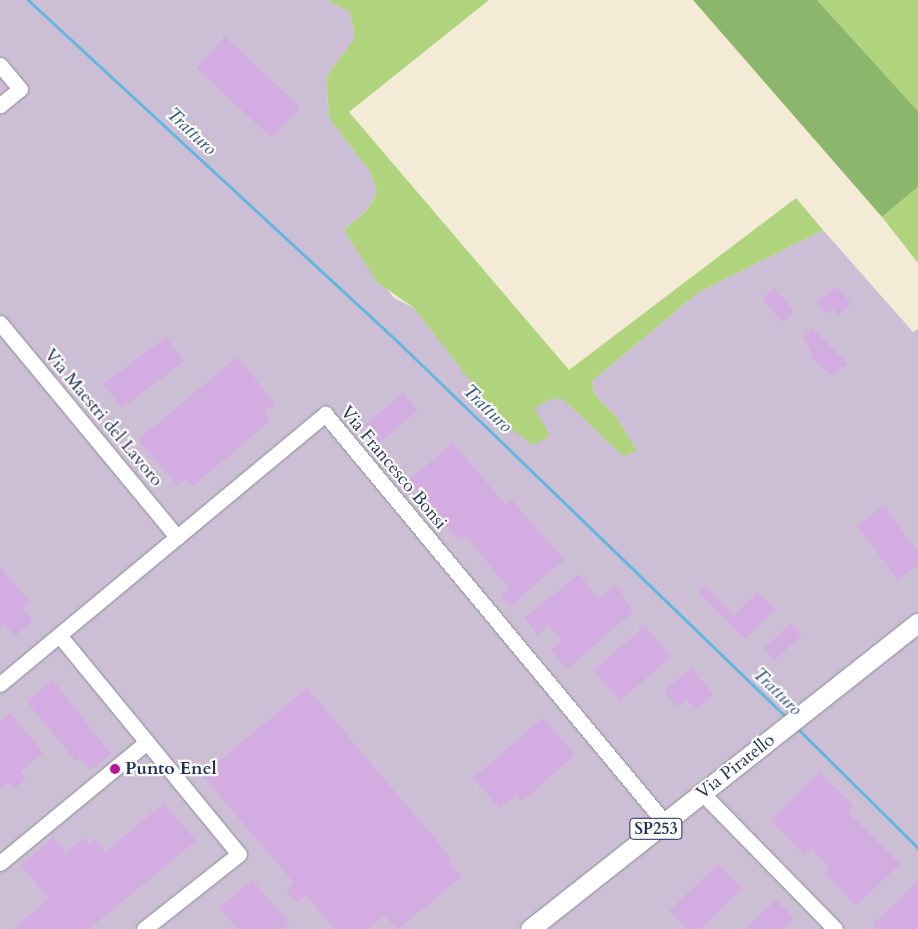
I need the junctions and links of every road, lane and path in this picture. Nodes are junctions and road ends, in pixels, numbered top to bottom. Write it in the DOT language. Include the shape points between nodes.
graph roads {
  1 [pos="0,65"];
  2 [pos="0,105"];
  3 [pos="0,323"];
  4 [pos="177,537"];
  5 [pos="918,623"];
  6 [pos="59,635"];
  7 [pos="0,684"];
  8 [pos="147,742"];
  9 [pos="702,793"];
  10 [pos="665,822"];
  11 [pos="0,863"];
  12 [pos="144,929"];
  13 [pos="530,929"];
  14 [pos="835,929"];
  1 -- 2 [label="street" via="20,89"];
  3 -- 4 [label="street, Via Maestri del Lavoro"];
  4 -- 6 [label="street, Via Francesco Bonsi"];
  4 -- 10 [label="street, Via Francesco Bonsi" via="325,414"];
  5 -- 9 [label="main road, Via Piratello / SP253"];
  6 -- 7 [label="street, Via Francesco Bonsi"];
  6 -- 8 [label="street"];
  8 -- 11 [label="street"];
  8 -- 12 [label="street" via="239,854"];
  9 -- 10 [label="main road, Via Piratello / SP253"];
  9 -- 14 [label="street"];
  10 -- 13 [label="main road, Via Piratello / SP253"];
}
